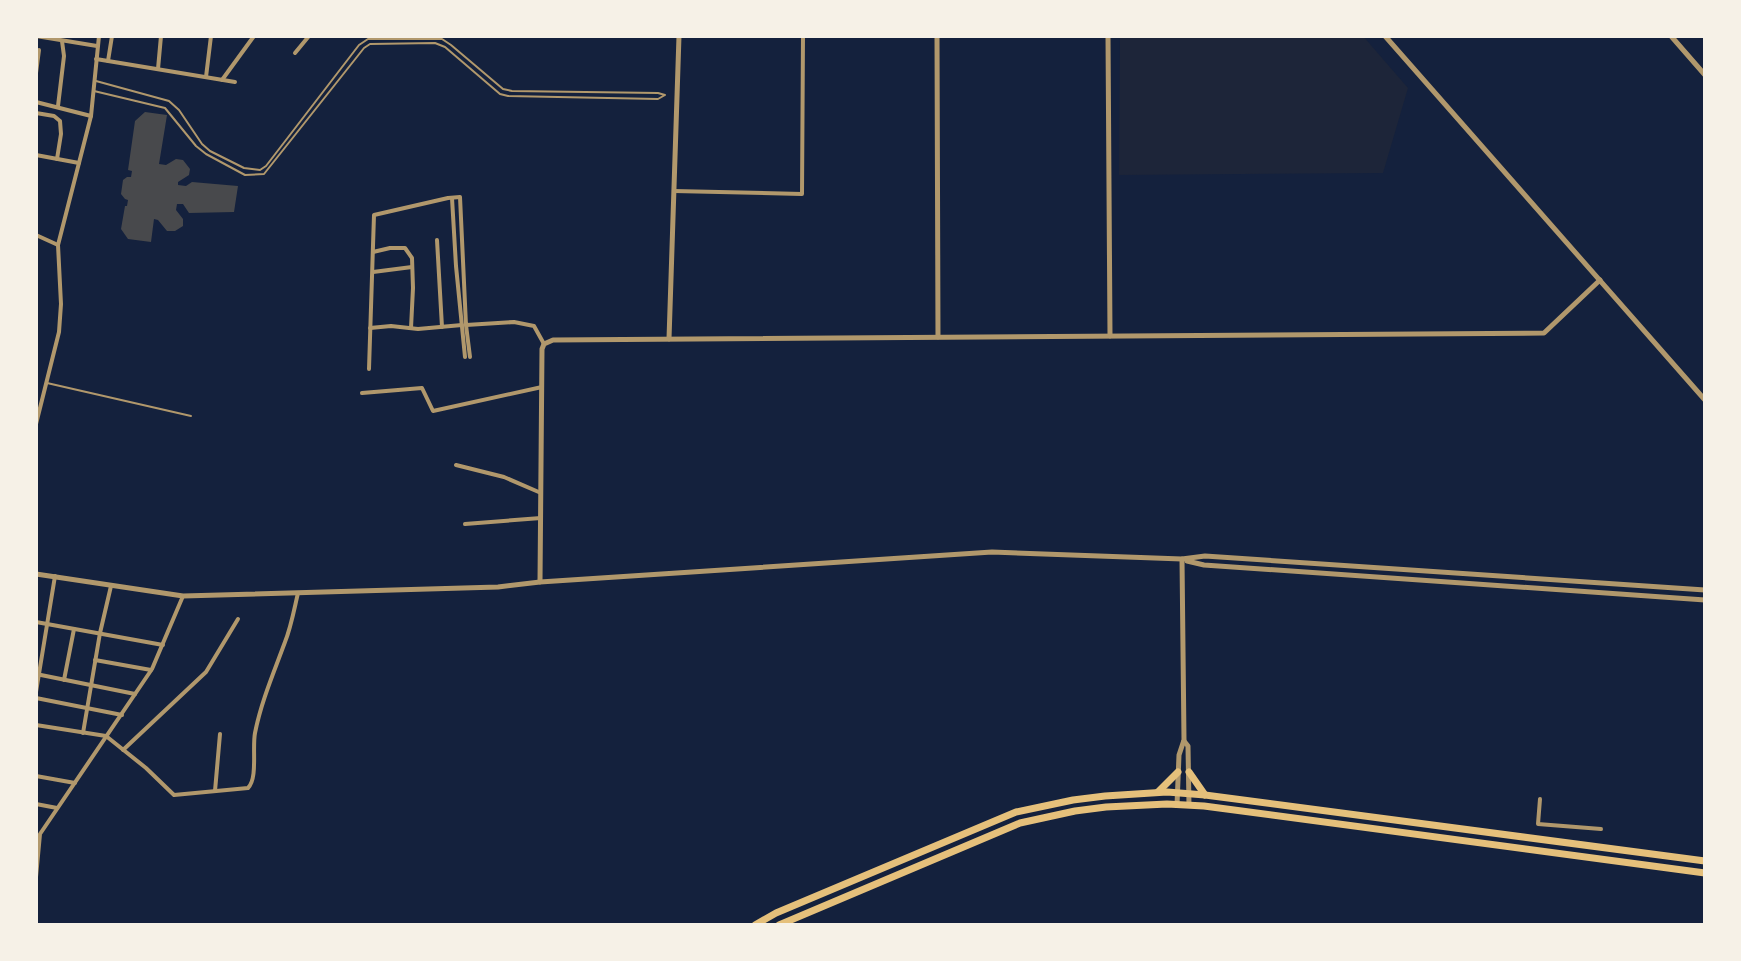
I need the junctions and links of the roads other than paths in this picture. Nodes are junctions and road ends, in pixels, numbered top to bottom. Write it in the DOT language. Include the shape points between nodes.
graph roads {
  1 [pos="36,36"];
  2 [pos="79,36"];
  3 [pos="99,36"];
  4 [pos="112,36"];
  5 [pos="161,36"];
  6 [pos="211,36"];
  7 [pos="254,36"];
  8 [pos="309,36"];
  9 [pos="679,36"];
  10 [pos="803,36"];
  11 [pos="937,36"];
  12 [pos="1108,36"];
  13 [pos="1385,36"];
  14 [pos="1671,36"];
  15 [pos="62,41"];
  16 [pos="78,43"];
  17 [pos="98,47"];
  18 [pos="39,50"];
  19 [pos="295,53"];
  20 [pos="96,59"];
  21 [pos="108,61"];
  22 [pos="158,69"];
  23 [pos="36,73"];
  24 [pos="1705,75"];
  25 [pos="206,77"];
  26 [pos="222,80"];
  27 [pos="95,81"];
  28 [pos="235,82"];
  29 [pos="93,91"];
  30 [pos="665,95"];
  31 [pos="677,96"];
  32 [pos="36,102"];
  33 [pos="58,106"];
  34 [pos="36,113"];
  35 [pos="91,116"];
  36 [pos="36,155"];
  37 [pos="57,159"];
  38 [pos="79,163"];
  39 [pos="674,191"];
  40 [pos="36,237"];
  41 [pos="437,240"];
  42 [pos="58,245"];
  43 [pos="373,252"];
  44 [pos="412,267"];
  45 [pos="373,272"];
  46 [pos="1600,280"];
  47 [pos="464,325"];
  48 [pos="442,327"];
  49 [pos="370,328"];
  50 [pos="411,328"];
  51 [pos="1110,336"];
  52 [pos="938,337"];
  53 [pos="669,339"];
  54 [pos="544,344"];
  55 [pos="467,357"];
  56 [pos="369,369"];
  57 [pos="36,380"];
  58 [pos="46,382"];
  59 [pos="542,387"];
  60 [pos="362,393"];
  61 [pos="1705,400"];
  62 [pos="191,416"];
  63 [pos="36,424"];
  64 [pos="456,465"];
  65 [pos="541,493"];
  66 [pos="541,518"];
  67 [pos="465,524"];
  68 [pos="1182,559"];
  69 [pos="36,574"];
  70 [pos="55,576"];
  71 [pos="540,582"];
  72 [pos="111,585"];
  73 [pos="1705,590"];
  74 [pos="298,593"];
  75 [pos="183,596"];
  76 [pos="1705,600"];
  77 [pos="238,619"];
  78 [pos="36,622"];
  79 [pos="46,624"];
  80 [pos="74,629"];
  81 [pos="100,633"];
  82 [pos="163,645"];
  83 [pos="36,650"];
  84 [pos="43,651"];
  85 [pos="95,660"];
  86 [pos="151,670"];
  87 [pos="38,675"];
  88 [pos="64,680"];
  89 [pos="91,685"];
  90 [pos="135,694"];
  91 [pos="36,695"];
  92 [pos="88,708"];
  93 [pos="122,715"];
  94 [pos="36,725"];
  95 [pos="83,733"];
  96 [pos="220,734"];
  97 [pos="106,736"];
  98 [pos="1184,740"];
  99 [pos="123,750"];
  100 [pos="1178,772"];
  101 [pos="1189,772"];
  102 [pos="36,776"];
  103 [pos="75,783"];
  104 [pos="215,791"];
  105 [pos="1156,793"];
  106 [pos="1177,793"];
  107 [pos="1189,794"];
  108 [pos="1205,795"];
  109 [pos="1540,799"];
  110 [pos="36,804"];
  111 [pos="1177,805"];
  112 [pos="1189,805"];
  113 [pos="58,808"];
  114 [pos="1601,829"];
  115 [pos="38,833"];
  116 [pos="1705,861"];
  117 [pos="1705,873"];
  118 [pos="36,877"];
  119 [pos="755,925"];
  120 [pos="779,925"];
  1 -- 15 [label="street"];
  2 -- 16 [label="street"];
  3 -- 17 [label="street"];
  4 -- 21 [label="street"];
  5 -- 22 [label="street"];
  6 -- 25 [label="street"];
  7 -- 26 [label="street"];
  8 -- 19 [label="street"];
  9 -- 31 [label="street"];
  10 -- 39 [label="street" via="802,194"];
  11 -- 52 [label="street"];
  12 -- 51 [label="street"];
  13 -- 46 [label="street"];
  14 -- 24 [label="street"];
  15 -- 16 [label="street"];
  15 -- 33 [label="street"];
  16 -- 17 [label="street"];
  17 -- 20 [label="street"];
  18 -- 23 [label="street"];
  20 -- 21 [label="street"];
  20 -- 27 [label="street"];
  21 -- 22 [label="street"];
  22 -- 25 [label="street"];
  25 -- 26 [label="street"];
  26 -- 28 [label="street"];
  27 -- 29 [label="street"];
  27 -- 30 [label="lane" via="169,101 210,151 260,170 368,39 442,39 512,91"];
  29 -- 30 [label="lane" via="165,108 196,146 245,175 264,174 370,44 435,43 500,94 517,97"];
  29 -- 35 [label="street"];
  30 -- 31 [label="lane"];
  31 -- 39 [label="street"];
  32 -- 33 [label="street"];
  33 -- 35 [label="street"];
  34 -- 37 [label="street" via="60,121"];
  35 -- 38 [label="street"];
  36 -- 37 [label="street"];
  37 -- 38 [label="street"];
  38 -- 42 [label="street"];
  39 -- 53 [label="street"];
  40 -- 42 [label="street"];
  41 -- 48 [label="street"];
  42 -- 58 [label="street" via="61,318"];
  43 -- 44 [label="street" via="405,248"];
  43 -- 45 [label="street"];
  43 -- 47 [label="street" via="374,215 460,197"];
  44 -- 45 [label="street"];
  44 -- 50 [label="street"];
  45 -- 49 [label="street"];
  46 -- 51 [label="street" via="1544,333"];
  46 -- 61 [label="street"];
  47 -- 48 [label="street"];
  47 -- 54 [label="street" via="534,326"];
  47 -- 55 [label="street"];
  48 -- 50 [label="street"];
  49 -- 50 [label="street"];
  49 -- 56 [label="street"];
  51 -- 52 [label="street"];
  52 -- 53 [label="street"];
  53 -- 54 [label="street"];
  54 -- 59 [label="street"];
  57 -- 58 [label="street"];
  58 -- 62 [label="lane"];
  58 -- 63 [label="street"];
  59 -- 60 [label="street" via="433,411 422,388"];
  59 -- 65 [label="street"];
  64 -- 65 [label="street"];
  65 -- 66 [label="street"];
  66 -- 67 [label="street"];
  66 -- 71 [label="street"];
  68 -- 71 [label="street" via="992,552"];
  68 -- 73 [label="street" via="1205,556"];
  68 -- 76 [label="street" via="1204,565"];
  68 -- 98 [label="street"];
  69 -- 70 [label="street"];
  70 -- 72 [label="street"];
  70 -- 79 [label="street"];
  71 -- 74 [label="street"];
  72 -- 75 [label="street"];
  72 -- 81 [label="street"];
  74 -- 75 [label="street"];
  74 -- 104 [label="street" via="256,729 252,784"];
  75 -- 82 [label="street"];
  77 -- 99 [label="street" via="206,672"];
  78 -- 79 [label="street"];
  79 -- 80 [label="street"];
  79 -- 84 [label="street"];
  80 -- 81 [label="street"];
  80 -- 88 [label="street"];
  81 -- 82 [label="street"];
  81 -- 85 [label="street"];
  82 -- 86 [label="street"];
  83 -- 84 [label="street"];
  84 -- 87 [label="street"];
  85 -- 86 [label="street"];
  85 -- 89 [label="street"];
  86 -- 90 [label="street"];
  87 -- 88 [label="street"];
  87 -- 91 [label="street"];
  88 -- 89 [label="street"];
  89 -- 90 [label="street"];
  89 -- 92 [label="street"];
  90 -- 93 [label="street"];
  91 -- 92 [label="street"];
  92 -- 93 [label="street"];
  92 -- 95 [label="street"];
  93 -- 97 [label="street"];
  94 -- 95 [label="street"];
  95 -- 97 [label="street"];
  96 -- 104 [label="street"];
  97 -- 99 [label="street"];
  97 -- 103 [label="street"];
  98 -- 100 [label="street"];
  98 -- 101 [label="street"];
  99 -- 104 [label="street" via="174,795"];
  100 -- 105 [label="highway"];
  100 -- 106 [label="street"];
  101 -- 107 [label="street"];
  101 -- 108 [label="highway"];
  102 -- 103 [label="street"];
  103 -- 113 [label="street"];
  105 -- 106 [label="highway"];
  105 -- 119 [label="highway" via="1073,800 1016,812"];
  106 -- 107 [label="highway"];
  106 -- 111 [label="street"];
  107 -- 108 [label="highway"];
  107 -- 112 [label="street"];
  108 -- 116 [label="highway"];
  109 -- 114 [label="street" via="1538,824"];
  110 -- 113 [label="street"];
  111 -- 112 [label="highway"];
  111 -- 120 [label="highway" via="1106,807 1020,823"];
  112 -- 117 [label="highway"];
  113 -- 115 [label="street"];
  115 -- 118 [label="street"];
}
